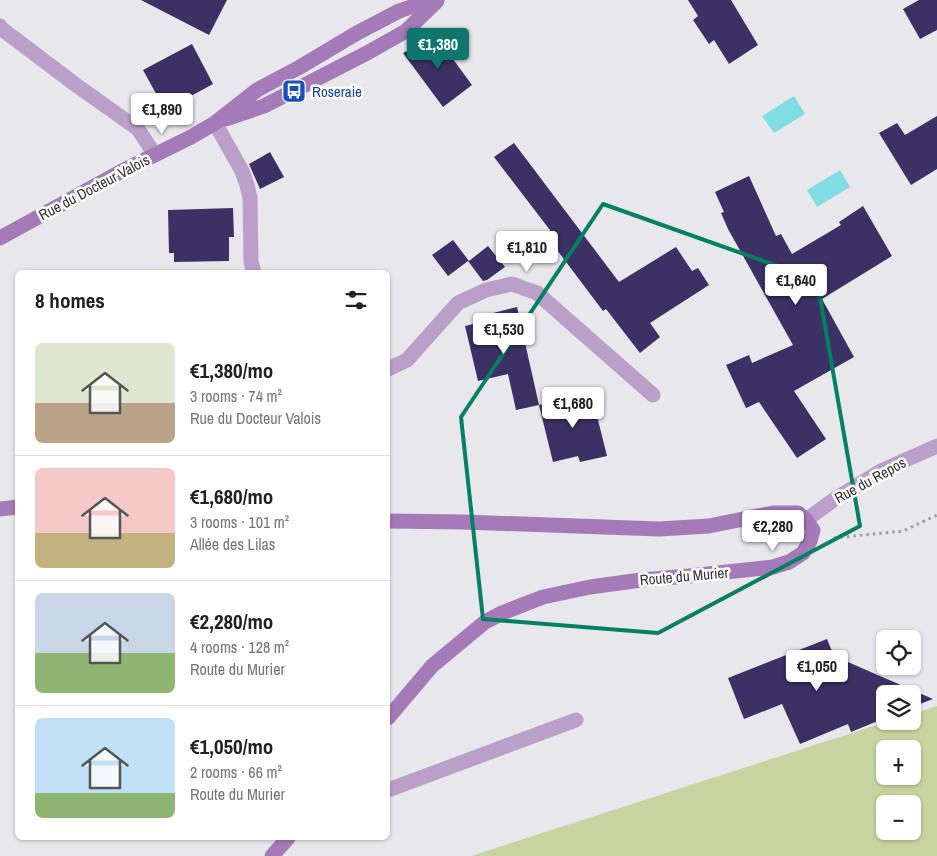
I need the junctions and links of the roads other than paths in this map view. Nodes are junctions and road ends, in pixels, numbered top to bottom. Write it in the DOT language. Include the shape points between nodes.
graph roads {
  1 [pos="432,0"];
  2 [pos="438,0"];
  3 [pos="0,26"];
  4 [pos="215,122"];
  5 [pos="155,155"];
  6 [pos="0,238"];
  7 [pos="254,270"];
  8 [pos="390,368"];
  9 [pos="653,395"];
  10 [pos="937,446"];
  11 [pos="15,507"];
  12 [pos="0,509"];
  13 [pos="806,520"];
  14 [pos="390,521"];
  15 [pos="390,716"];
  16 [pos="576,720"];
  17 [pos="390,789"];
  18 [pos="286,840"];
  19 [pos="272,856"];
  1 -- 4 [label="street, Rue du Docteur Valois" via="399,11 357,33 257,90"];
  2 -- 4 [label="street, Rue du Docteur Valois" via="406,30 367,53 264,106"];
  3 -- 5 [label="street" via="138,129"];
  4 -- 5 [label="street, Rue du Docteur Valois"];
  4 -- 7 [label="street" via="247,185"];
  5 -- 6 [label="street, Rue du Docteur Valois"];
  8 -- 9 [label="street" via="407,360 458,303 486,290 512,284 537,293"];
  10 -- 13 [label="street, Rue du Repos" via="883,470"];
  11 -- 12 [label="street"];
  13 -- 14 [label="street" via="798,512 708,526 659,529"];
  13 -- 15 [label="street, Route du Murier" via="813,530 803,553 773,568 590,587 509,610 484,622 432,666"];
  16 -- 17 [label="street"];
  18 -- 19 [label="street"];
}
